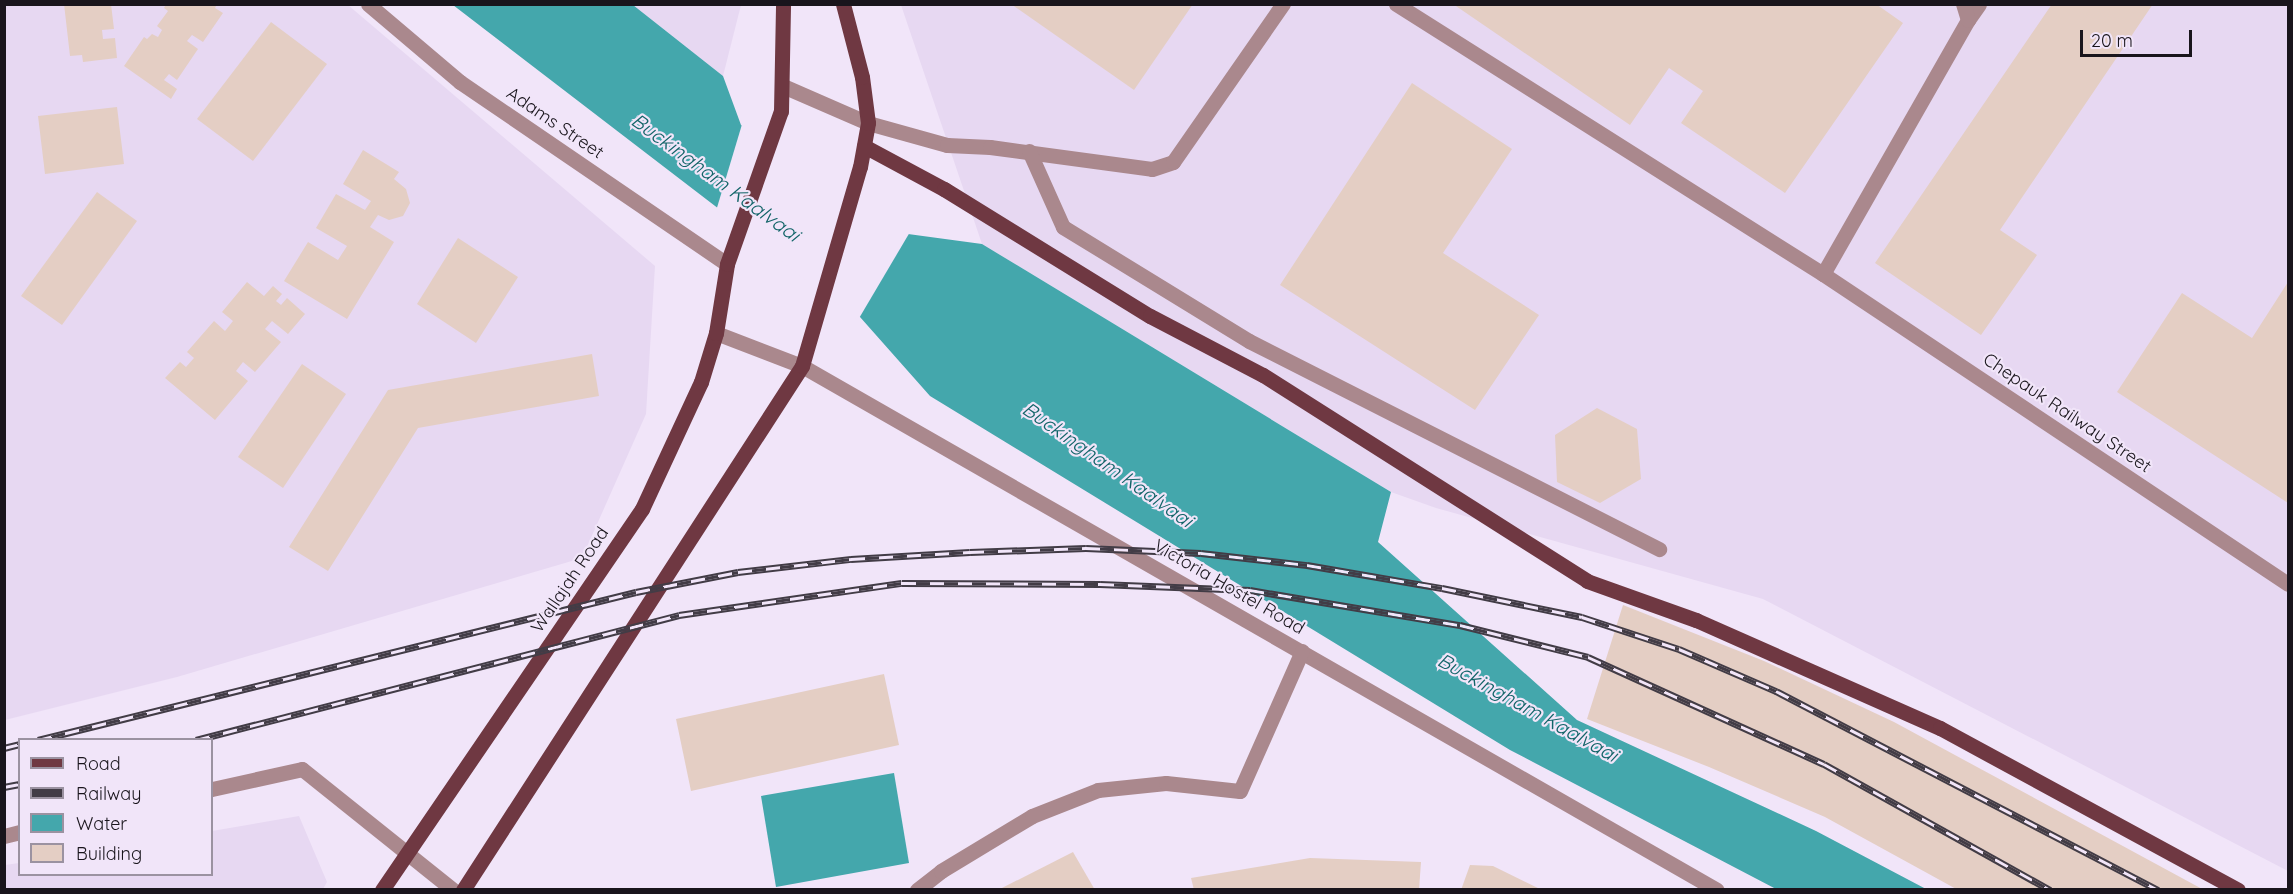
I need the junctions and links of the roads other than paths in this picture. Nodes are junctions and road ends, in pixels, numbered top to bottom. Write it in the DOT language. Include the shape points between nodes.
graph roads {
  1 [pos="368,4"];
  2 [pos="783,4"];
  3 [pos="843,4"];
  4 [pos="1283,4"];
  5 [pos="1396,4"];
  6 [pos="1963,4"];
  7 [pos="1979,4"];
  8 [pos="1968,20"];
  9 [pos="783,86"];
  10 [pos="868,123"];
  11 [pos="864,146"];
  12 [pos="1029,151"];
  13 [pos="727,264"];
  14 [pos="1823,274"];
  15 [pos="716,333"];
  16 [pos="802,366"];
  17 [pos="1659,549"];
  18 [pos="2289,584"];
  19 [pos="1302,651"];
  20 [pos="213,789"];
  21 [pos="408,853"];
  22 [pos="382,890"];
  23 [pos="453,890"];
  24 [pos="463,890"];
  25 [pos="917,890"];
  26 [pos="1717,890"];
  27 [pos="2238,890"];
  1 -- 13 [label="street, Adams Street" via="460,82"];
  2 -- 9 [label="main road"];
  3 -- 10 [label="main road" via="862,77"];
  4 -- 12 [label="street" via="1173,162 1152,169"];
  5 -- 14 [label="street, Chepauk Railway Street"];
  6 -- 8 [label="street"];
  7 -- 8 [label="street"];
  8 -- 14 [label="street"];
  9 -- 10 [label="street"];
  9 -- 13 [label="main road, Wallajah Road" via="781,111"];
  10 -- 11 [label="main road"];
  10 -- 12 [label="street" via="947,146"];
  11 -- 16 [label="main road"];
  11 -- 27 [label="main road" via="944,189 1150,316 1263,375 1587,581 1696,620 1940,728"];
  12 -- 17 [label="street" via="1063,227 1249,341"];
  13 -- 15 [label="main road, Wallajah Road"];
  14 -- 18 [label="street, Chepauk Railway Street"];
  15 -- 16 [label="street, Victoria Hostel Road"];
  15 -- 21 [label="main road, Wallajah Road" via="701,382 642,509"];
  16 -- 19 [label="street, Victoria Hostel Road"];
  16 -- 24 [label="main road"];
  19 -- 25 [label="street" via="1240,791 1166,783 1098,790 1032,816"];
  19 -- 26 [label="street, Victoria Hostel Road"];
  20 -- 21 [label="street" via="302,769"];
  21 -- 22 [label="main road, Wallajah Road"];
  21 -- 23 [label="street"];
}
